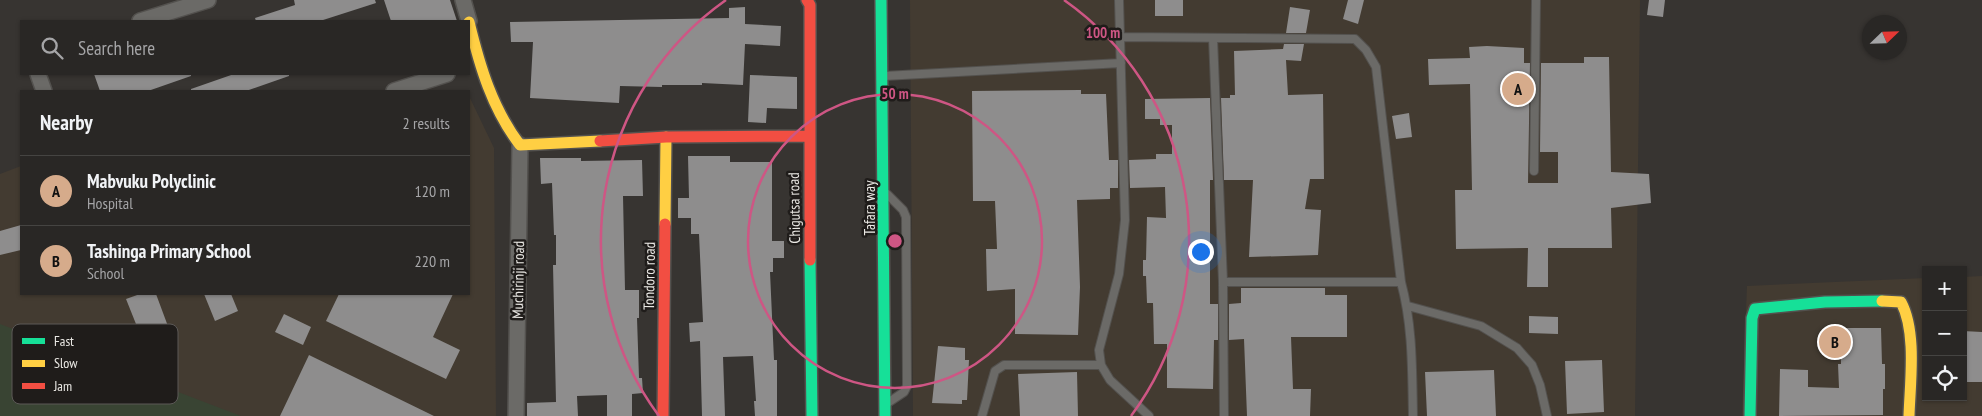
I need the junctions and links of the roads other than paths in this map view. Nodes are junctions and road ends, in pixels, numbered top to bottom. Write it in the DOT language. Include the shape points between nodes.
graph roads {
  1 [pos="208,0"];
  2 [pos="463,0"];
  3 [pos="807,0"];
  4 [pos="881,0"];
  5 [pos="1119,0"];
  6 [pos="1536,0"];
  7 [pos="143,20"];
  8 [pos="468,20"];
  9 [pos="470,31"];
  10 [pos="1120,37"];
  11 [pos="1214,38"];
  12 [pos="1121,63"];
  13 [pos="474,65"];
  14 [pos="38,75"];
  15 [pos="444,75"];
  16 [pos="882,76"];
  17 [pos="44,90"];
  18 [pos="397,90"];
  19 [pos="808,136"];
  20 [pos="666,137"];
  21 [pos="520,145"];
  22 [pos="1534,171"];
  23 [pos="884,191"];
  24 [pos="1223,282"];
  25 [pos="1401,282"];
  26 [pos="1408,306"];
  27 [pos="1101,365"];
  28 [pos="885,410"];
  29 [pos="516,416"];
  30 [pos="663,416"];
  31 [pos="812,416"];
  32 [pos="982,416"];
  33 [pos="1149,416"];
  34 [pos="1224,416"];
  35 [pos="1414,416"];
  36 [pos="1547,416"];
  37 [pos="1750,416"];
  38 [pos="1909,416"];
  1 -- 7 [label="street"];
  2 -- 8 [label="street"];
  3 -- 19 [label="street, Chigutsa road" via="810,6"];
  4 -- 16 [label="street, Tafara way"];
  5 -- 10 [label="lane"];
  6 -- 22 [label="lane"];
  9 -- 13 [label="street"];
  10 -- 11 [label="lane"];
  10 -- 12 [label="lane"];
  11 -- 24 [label="lane"];
  11 -- 25 [label="lane" via="1354,39 1366,50 1376,67"];
  12 -- 16 [label="lane"];
  12 -- 27 [label="lane" via="1125,220 1119,274 1100,350"];
  13 -- 21 [label="street" via="501,120"];
  14 -- 17 [label="street"];
  15 -- 18 [label="street"];
  16 -- 23 [label="street, Tafara way"];
  19 -- 20 [label="street"];
  19 -- 31 [label="street, Chigutsa road"];
  20 -- 21 [label="street"];
  20 -- 30 [label="street, Tondoro road"];
  21 -- 29 [label="street, Muchirinji road"];
  23 -- 28 [label="street, Tafara way"];
  23 -- 28 [label="lane" via="906,217 907,376 904,392"];
  24 -- 25 [label="lane"];
  24 -- 34 [label="lane"];
  25 -- 26 [label="lane"];
  26 -- 35 [label="lane"];
  26 -- 36 [label="lane" via="1481,326 1517,348 1532,366"];
  27 -- 32 [label="lane" via="1004,365 996,371"];
  27 -- 33 [label="lane" via="1110,380"];
  37 -- 38 [label="street" via="1752,318 1755,309 1825,302 1892,301 1901,302 1908,313"];
}
